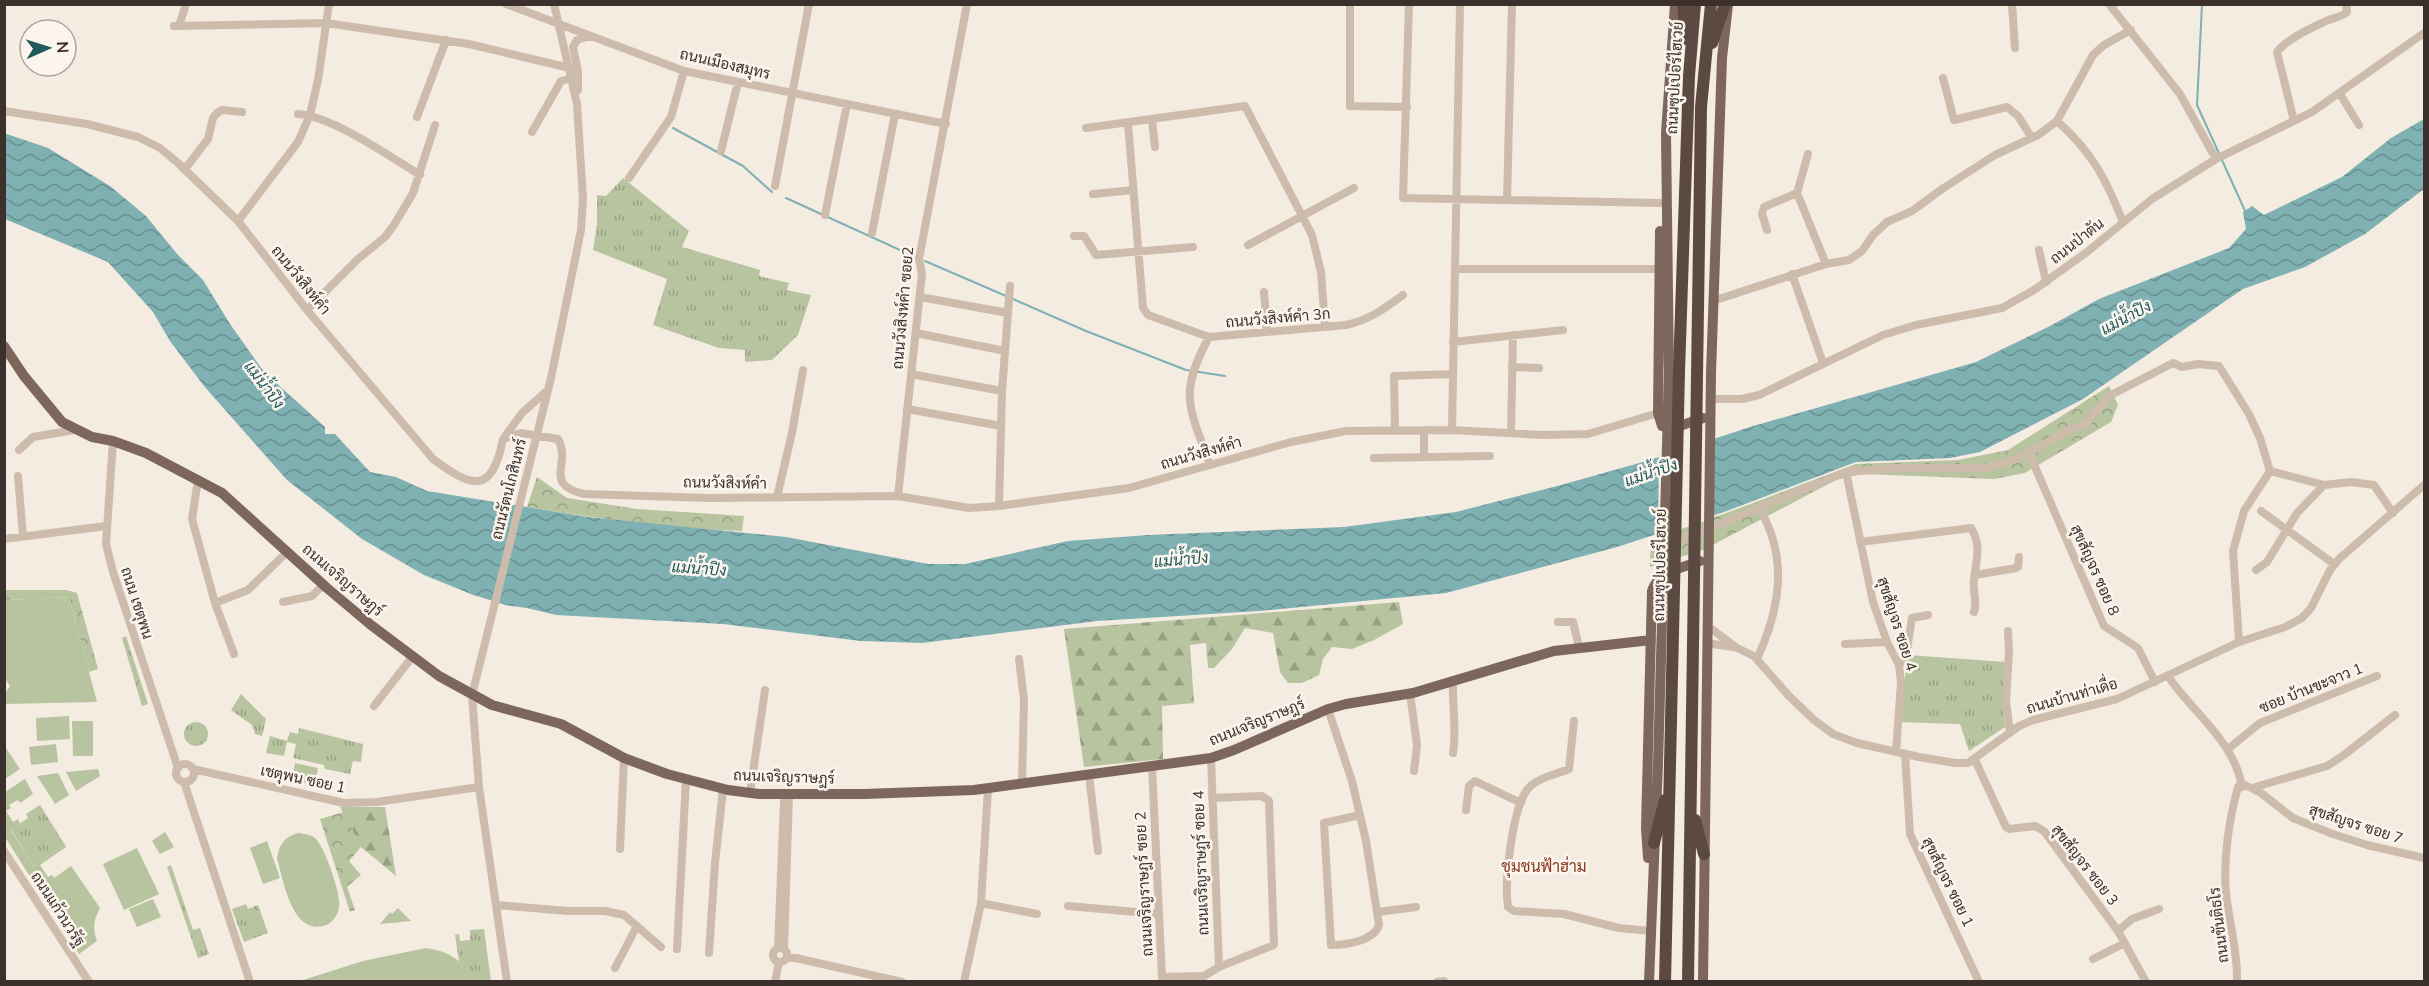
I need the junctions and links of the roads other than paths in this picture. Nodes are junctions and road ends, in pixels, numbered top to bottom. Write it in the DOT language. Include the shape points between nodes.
graph roads {
  1 [pos="186,4"];
  2 [pos="329,4"];
  3 [pos="506,4"];
  4 [pos="554,4"];
  5 [pos="809,4"];
  6 [pos="968,4"];
  7 [pos="1350,4"];
  8 [pos="1409,4"];
  9 [pos="1460,4"];
  10 [pos="1512,4"];
  11 [pos="1675,4"];
  12 [pos="1683,4"];
  13 [pos="1695,4"];
  14 [pos="1711,4"];
  15 [pos="1726,4"];
  16 [pos="2012,4"];
  17 [pos="2109,4"];
  18 [pos="2346,4"];
  19 [pos="326,23"];
  20 [pos="559,25"];
  21 [pos="2131,30"];
  22 [pos="2424,33"];
  23 [pos="590,36"];
  24 [pos="446,40"];
  25 [pos="2014,48"];
  26 [pos="1722,58"];
  27 [pos="570,68"];
  28 [pos="1704,68"];
  29 [pos="684,71"];
  30 [pos="1689,76"];
  31 [pos="572,78"];
  32 [pos="1943,78"];
  33 [pos="738,82"];
  34 [pos="792,93"];
  35 [pos="2340,94"];
  36 [pos="577,104"];
  37 [pos="847,104"];
  38 [pos="1407,107"];
  39 [pos="4,111"];
  40 [pos="242,112"];
  41 [pos="298,114"];
  42 [pos="895,114"];
  43 [pos="310,115"];
  44 [pos="417,117"];
  45 [pos="1152,120"];
  46 [pos="2057,121"];
  47 [pos="2294,121"];
  48 [pos="1128,123"];
  49 [pos="946,124"];
  50 [pos="435,125"];
  51 [pos="2359,125"];
  52 [pos="1086,128"];
  53 [pos="532,132"];
  54 [pos="1666,134"];
  55 [pos="2032,138"];
  56 [pos="1155,147"];
  57 [pos="721,151"];
  58 [pos="1808,154"];
  59 [pos="2216,159"];
  60 [pos="185,169"];
  61 [pos="420,174"];
  62 [pos="629,178"];
  63 [pos="775,186"];
  64 [pos="1354,188"];
  65 [pos="1133,190"];
  66 [pos="1797,193"];
  67 [pos="1093,194"];
  68 [pos="1455,199"];
  69 [pos="1507,200"];
  70 [pos="1660,203"];
  71 [pos="825,214"];
  72 [pos="1302,218"];
  73 [pos="238,221"];
  74 [pos="2123,222"];
  75 [pos="1767,230"];
  76 [pos="872,233"];
  77 [pos="1074,236"];
  78 [pos="1248,245"];
  79 [pos="1193,248"];
  80 [pos="1138,250"];
  81 [pos="2039,250"];
  82 [pos="1826,264"];
  83 [pos="1455,269"];
  84 [pos="1660,269"];
  85 [pos="1792,274"];
  86 [pos="2046,282"];
  87 [pos="1010,286"];
  88 [pos="1264,292"];
  89 [pos="1402,295"];
  90 [pos="920,297"];
  91 [pos="1719,299"];
  92 [pos="307,309"];
  93 [pos="1008,313"];
  94 [pos="1325,327"];
  95 [pos="1563,330"];
  96 [pos="1267,332"];
  97 [pos="916,333"];
  98 [pos="1514,335"];
  99 [pos="1209,338"];
  100 [pos="1454,342"];
  101 [pos="4,346"];
  102 [pos="1005,351"];
  103 [pos="1823,363"];
  104 [pos="1512,367"];
  105 [pos="1539,368"];
  106 [pos="803,370"];
  107 [pos="1674,373"];
  108 [pos="912,374"];
  109 [pos="1453,374"];
  110 [pos="548,390"];
  111 [pos="1002,391"];
  112 [pos="1716,399"];
  113 [pos="907,409"];
  114 [pos="1658,412"];
  115 [pos="1001,426"];
  116 [pos="74,430"];
  117 [pos="1395,430"];
  118 [pos="1424,430"];
  119 [pos="1452,430"];
  120 [pos="1510,433"];
  121 [pos="536,434"];
  122 [pos="503,439"];
  123 [pos="113,441"];
  124 [pos="19,450"];
  125 [pos="2029,453"];
  126 [pos="1490,456"];
  127 [pos="1424,457"];
  128 [pos="1374,458"];
  129 [pos="1210,465"];
  130 [pos="2270,471"];
  131 [pos="1846,472"];
  132 [pos="18,476"];
  133 [pos="198,480"];
  134 [pos="2324,485"];
  135 [pos="2424,486"];
  136 [pos="898,496"];
  137 [pos="777,497"];
  138 [pos="999,506"];
  139 [pos="1759,508"];
  140 [pos="2261,511"];
  141 [pos="2393,513"];
  142 [pos="106,526"];
  143 [pos="2287,529"];
  144 [pos="23,537"];
  145 [pos="4,539"];
  146 [pos="1860,542"];
  147 [pos="1659,549"];
  148 [pos="287,552"];
  149 [pos="2019,557"];
  150 [pos="2334,564"];
  151 [pos="2256,570"];
  152 [pos="1975,575"];
  153 [pos="323,585"];
  154 [pos="283,602"];
  155 [pos="215,603"];
  156 [pos="1974,612"];
  157 [pos="1928,615"];
  158 [pos="1558,622"];
  159 [pos="1709,629"];
  160 [pos="2008,632"];
  161 [pos="1652,640"];
  162 [pos="1887,642"];
  163 [pos="2239,642"];
  164 [pos="1713,644"];
  165 [pos="1845,644"];
  166 [pos="1579,647"];
  167 [pos="1737,648"];
  168 [pos="234,654"];
  169 [pos="413,656"];
  170 [pos="1019,659"];
  171 [pos="1757,659"];
  172 [pos="1899,665"];
  173 [pos="2168,676"];
  174 [pos="2377,676"];
  175 [pos="1453,680"];
  176 [pos="2156,682"];
  177 [pos="765,690"];
  178 [pos="1410,693"];
  179 [pos="472,695"];
  180 [pos="374,706"];
  181 [pos="1328,709"];
  182 [pos="2395,715"];
  183 [pos="1574,721"];
  184 [pos="2010,733"];
  185 [pos="2228,749"];
  186 [pos="1896,752"];
  187 [pos="1453,753"];
  188 [pos="1905,754"];
  189 [pos="624,758"];
  190 [pos="1211,758"];
  191 [pos="1975,760"];
  192 [pos="1152,766"];
  193 [pos="178,768"];
  194 [pos="193,769"];
  195 [pos="1414,771"];
  196 [pos="1089,775"];
  197 [pos="686,780"];
  198 [pos="1671,780"];
  199 [pos="184,782"];
  200 [pos="1022,783"];
  201 [pos="2241,783"];
  202 [pos="479,787"];
  203 [pos="988,788"];
  204 [pos="2252,788"];
  205 [pos="723,789"];
  206 [pos="750,793"];
  207 [pos="786,795"];
  208 [pos="1212,798"];
  209 [pos="1521,803"];
  210 [pos="1691,805"];
  211 [pos="1466,810"];
  212 [pos="1360,815"];
  213 [pos="1654,843"];
  214 [pos="620,849"];
  215 [pos="4,851"];
  216 [pos="1098,851"];
  217 [pos="1704,854"];
  218 [pos="2424,858"];
  219 [pos="1653,888"];
  220 [pos="1704,899"];
  221 [pos="981,903"];
  222 [pos="496,905"];
  223 [pos="1068,906"];
  224 [pos="1416,908"];
  225 [pos="2159,909"];
  226 [pos="1378,912"];
  227 [pos="1037,914"];
  228 [pos="1159,914"];
  229 [pos="637,926"];
  230 [pos="2118,931"];
  231 [pos="1651,932"];
  232 [pos="2125,943"];
  233 [pos="661,947"];
  234 [pos="676,949"];
  235 [pos="784,952"];
  236 [pos="709,954"];
  237 [pos="2093,959"];
  238 [pos="779,962"];
  239 [pos="1219,967"];
  240 [pos="615,968"];
  241 [pos="89,981"];
  242 [pos="250,981"];
  243 [pos="507,981"];
  244 [pos="775,981"];
  245 [pos="902,981"];
  246 [pos="964,981"];
  247 [pos="1649,981"];
  248 [pos="1665,981"];
  249 [pos="1688,981"];
  250 [pos="1702,981"];
  251 [pos="1979,981"];
  252 [pos="2146,981"];
  253 [pos="2237,981"];
  1 -- 19 [label="street" via="176,26"];
  2 -- 19 [label="street"];
  3 -- 20 [label="street, ถนนเมืองสมุทร"];
  4 -- 20 [label="street, ถนนรัตนโกสินทร์"];
  5 -- 34 [label="street"];
  6 -- 49 [label="street, ถนนวังสิงห์คำ ซอย2"];
  7 -- 38 [label="street" via="1350,106"];
  8 -- 38 [label="street"];
  9 -- 68 [label="street"];
  10 -- 69 [label="street"];
  11 -- 54 [label="main road"];
  12 -- 30 [label="highway"];
  13 -- 30 [label="highway, ถนนซุปเปอร์ไฮเวย์"];
  14 -- 28 [label="highway, ถนนซุปเปอร์ไฮเวย์"];
  15 -- 26 [label="main road"];
  15 -- 28 [label="highway"];
  16 -- 25 [label="street"];
  17 -- 21 [label="street"];
  18 -- 47 [label="street" via="2344,15 2297,36 2277,52"];
  19 -- 24 [label="street"];
  19 -- 43 [label="street"];
  20 -- 23 [label="street, ถนนเมืองสมุทร"];
  20 -- 27 [label="street, ถนนรัตนโกสินทร์"];
  21 -- 46 [label="street" via="2093,55"];
  21 -- 59 [label="street" via="2180,94"];
  22 -- 35 [label="street, ถนนป่าตัน"];
  23 -- 29 [label="street, ถนนเมืองสมุทร"];
  23 -- 36 [label="street" via="577,40 573,47 578,72"];
  24 -- 27 [label="street"];
  24 -- 44 [label="street"];
  26 -- 91 [label="main road" via="1725,94"];
  26 -- 159 [label="main road" via="1711,374"];
  27 -- 31 [label="street, ถนนรัตนโกสินทร์"];
  28 -- 210 [label="highway, ถนนซุปเปอร์ไฮเวย์"];
  29 -- 33 [label="street, ถนนเมืองสมุทร"];
  29 -- 62 [label="street" via="671,117"];
  30 -- 107 [label="highway, ถนนซุปเปอร์ไฮเวย์"];
  31 -- 36 [label="street, ถนนรัตนโกสินทร์"];
  31 -- 53 [label="street" via="561,81"];
  32 -- 55 [label="street" via="1953,120 2007,108 2018,116"];
  33 -- 34 [label="street, ถนนเมืองสมุทร"];
  33 -- 57 [label="street"];
  34 -- 37 [label="street, ถนนเมืองสมุทร"];
  34 -- 63 [label="street"];
  35 -- 47 [label="street, ถนนป่าตัน"];
  35 -- 51 [label="street"];
  36 -- 110 [label="street, ถนนรัตนโกสินทร์" via="583,188 581,230"];
  37 -- 42 [label="street, ถนนเมืองสมุทร"];
  37 -- 71 [label="street"];
  38 -- 68 [label="street" via="1403,198"];
  39 -- 60 [label="street, ถนนวังสิงห์คำ" via="87,124 138,137 160,148"];
  40 -- 60 [label="street" via="217,113 208,139"];
  41 -- 43 [label="street"];
  42 -- 49 [label="street, ถนนเมืองสมุทร"];
  42 -- 76 [label="street"];
  43 -- 61 [label="street"];
  43 -- 73 [label="street" via="298,142"];
  45 -- 48 [label="street"];
  45 -- 56 [label="street"];
  45 -- 72 [label="street" via="1245,106"];
  46 -- 55 [label="street"];
  46 -- 74 [label="street" via="2080,141 2097,166"];
  47 -- 59 [label="street, ถนนป่าตัน"];
  48 -- 52 [label="street"];
  48 -- 65 [label="street"];
  49 -- 90 [label="street, ถนนวังสิงห์คำ ซอย2" via="919,259"];
  50 -- 61 [label="street"];
  54 -- 70 [label="main road"];
  54 -- 107 [label="main road"];
  55 -- 82 [label="street" via="1995,155 1912,212 1887,222 1849,260"];
  58 -- 66 [label="street"];
  59 -- 74 [label="street, ถนนป่าตัน"];
  60 -- 73 [label="street, ถนนวังสิงห์คำ"];
  61 -- 92 [label="street" via="413,193 385,237"];
  64 -- 72 [label="street"];
  65 -- 67 [label="street"];
  65 -- 80 [label="street"];
  66 -- 75 [label="street" via="1764,207"];
  66 -- 82 [label="street"];
  68 -- 69 [label="street"];
  68 -- 83 [label="street"];
  69 -- 70 [label="street"];
  70 -- 84 [label="main road"];
  72 -- 78 [label="street"];
  72 -- 94 [label="street" via="1312,235 1319,263"];
  73 -- 92 [label="street, ถนนวังสิงห์คำ"];
  74 -- 86 [label="street, ถนนป่าตัน"];
  77 -- 80 [label="street" via="1084,236 1096,255"];
  79 -- 80 [label="street"];
  80 -- 99 [label="street" via="1143,308 1148,315"];
  81 -- 86 [label="street"];
  82 -- 85 [label="street"];
  83 -- 84 [label="street"];
  83 -- 100 [label="street"];
  84 -- 114 [label="main road"];
  85 -- 91 [label="street"];
  85 -- 103 [label="street"];
  86 -- 103 [label="street, ถนนป่าตัน" via="2002,308 1883,335"];
  87 -- 93 [label="street"];
  88 -- 96 [label="street"];
  89 -- 94 [label="street, ถนนวังสิงห์คำ 3ก" via="1362,321"];
  90 -- 93 [label="street"];
  90 -- 97 [label="street, ถนนวังสิงห์คำ ซอย2"];
  91 -- 112 [label="main road"];
  92 -- 122 [label="street, ถนนวังสิงห์คำ" via="433,459 449,471 476,481 488,478"];
  93 -- 102 [label="street"];
  94 -- 96 [label="street, ถนนวังสิงห์คำ 3ก"];
  95 -- 98 [label="street"];
  96 -- 99 [label="street, ถนนวังสิงห์คำ 3ก"];
  97 -- 102 [label="street"];
  97 -- 108 [label="street, ถนนวังสิงห์คำ ซอย2"];
  98 -- 100 [label="street"];
  98 -- 104 [label="street"];
  99 -- 129 [label="street, ถนนวังสิงห์คำ 3ก" via="1194,366 1188,396"];
  100 -- 109 [label="street"];
  101 -- 116 [label="main road, ถนนเจริญราษฎร์" via="53,413"];
  102 -- 111 [label="street"];
  103 -- 112 [label="street, ถนนป่าตัน" via="1760,395"];
  104 -- 105 [label="street"];
  104 -- 120 [label="street"];
  106 -- 137 [label="street"];
  107 -- 198 [label="highway, ถนนซุปเปอร์ไฮเวย์"];
  107 -- 213 [label="main road"];
  108 -- 111 [label="street"];
  108 -- 113 [label="street, ถนนวังสิงห์คำ ซอย2"];
  109 -- 117 [label="street" via="1394,376"];
  109 -- 119 [label="street"];
  110 -- 121 [label="street, ถนนรัตนโกสินทร์"];
  110 -- 122 [label="street" via="522,413"];
  111 -- 115 [label="street"];
  112 -- 114 [label="main road" via="1711,415 1678,428 1662,426"];
  113 -- 115 [label="street"];
  113 -- 136 [label="street, ถนนวังสิงห์คำ ซอย2"];
  114 -- 120 [label="street, ถนนวังสิงห์คำ" via="1588,434"];
  115 -- 138 [label="street"];
  116 -- 123 [label="main road, ถนนเจริญราษฎร์"];
  116 -- 124 [label="street" via="33,437"];
  117 -- 118 [label="street, ถนนวังสิงห์คำ"];
  117 -- 129 [label="street, ถนนวังสิงห์คำ" via="1320,435"];
  118 -- 119 [label="street, ถนนวังสิงห์คำ"];
  118 -- 127 [label="street"];
  119 -- 120 [label="street, ถนนวังสิงห์คำ"];
  121 -- 122 [label="street" via="516,433"];
  121 -- 137 [label="street, ถนนวังสิงห์คำ" via="558,439 562,482 584,494"];
  121 -- 179 [label="street, ถนนรัตนโกสินทร์"];
  123 -- 133 [label="main road, ถนนเจริญราษฎร์"];
  123 -- 142 [label="street, ถนน เชตุพน"];
  125 -- 130 [label="street" via="2085,424 2109,396 2162,368 2173,363 2182,367 2198,364 2219,366 2249,414"];
  125 -- 131 [label="street" via="1985,468"];
  125 -- 176 [label="street, สุขสัญจร ซอย 8" via="2104,626 2138,648"];
  126 -- 127 [label="street"];
  127 -- 128 [label="street"];
  129 -- 138 [label="street, ถนนวังสิงห์คำ" via="1129,488"];
  130 -- 134 [label="street"];
  130 -- 163 [label="street" via="2244,511 2234,550"];
  131 -- 139 [label="street"];
  131 -- 146 [label="street, สุขสัญจร ซอย 4"];
  132 -- 144 [label="street"];
  133 -- 148 [label="main road, ถนนเจริญราษฎร์" via="222,493"];
  133 -- 155 [label="street" via="192,519"];
  134 -- 141 [label="street" via="2374,485"];
  134 -- 143 [label="street"];
  135 -- 141 [label="street, ถนนบ้านท่าเดื่อ"];
  136 -- 137 [label="street, ถนนวังสิงห์คำ"];
  136 -- 138 [label="street, ถนนวังสิงห์คำ" via="969,508"];
  139 -- 147 [label="street"];
  139 -- 171 [label="street" via="1769,529 1778,571 1771,629"];
  140 -- 143 [label="street"];
  141 -- 150 [label="street, ถนนบ้านท่าเดื่อ"];
  142 -- 144 [label="street"];
  142 -- 193 [label="street, ถนน เชตุพน" via="113,572"];
  143 -- 150 [label="street"];
  143 -- 151 [label="street" via="2266,562"];
  144 -- 145 [label="street"];
  146 -- 152 [label="street" via="1971,528 1977,547"];
  146 -- 162 [label="street, สุขสัญจร ซอย 4" via="1873,602"];
  148 -- 153 [label="main road, ถนนเจริญราษฎร์"];
  148 -- 155 [label="street" via="248,590"];
  149 -- 152 [label="street" via="2016,568"];
  150 -- 163 [label="street, ถนนบ้านท่าเดื่อ" via="2302,618"];
  152 -- 156 [label="street"];
  153 -- 154 [label="street" via="312,596"];
  153 -- 169 [label="main road, ถนนเจริญราษฎร์"];
  155 -- 168 [label="street"];
  157 -- 172 [label="street" via="1912,618 1906,656"];
  158 -- 166 [label="street" via="1573,622"];
  159 -- 161 [label="main road" via="1713,566 1708,558 1658,579 1652,591"];
  159 -- 164 [label="main road"];
  159 -- 167 [label="street"];
  159 -- 217 [label="main road"];
  160 -- 184 [label="street" via="2006,701"];
  161 -- 166 [label="main road, ถนนเจริญราษฎร์"];
  161 -- 219 [label="main road" via="1646,828"];
  162 -- 165 [label="street"];
  162 -- 172 [label="street, สุขสัญจร ซอย 4"];
  163 -- 173 [label="street, ถนนบ้านท่าเดื่อ"];
  164 -- 167 [label="street"];
  164 -- 220 [label="main road" via="1710,866"];
  166 -- 175 [label="main road, ถนนเจริญราษฎร์"];
  167 -- 171 [label="street"];
  169 -- 179 [label="main road, ถนนเจริญราษฎร์"];
  169 -- 180 [label="street"];
  170 -- 200 [label="street" via="1023,700"];
  171 -- 186 [label="street" via="1789,696 1833,734"];
  172 -- 186 [label="street, สุขสัญจร ซอย 4"];
  173 -- 176 [label="street, ถนนบ้านท่าเดื่อ"];
  173 -- 185 [label="street"];
  174 -- 185 [label="street, ซอย บ้านขะจาว 1" via="2260,723"];
  175 -- 178 [label="main road, ถนนเจริญราษฎร์"];
  175 -- 187 [label="street"];
  176 -- 184 [label="street, ถนนบ้านท่าเดื่อ" via="2117,699 2033,720"];
  177 -- 206 [label="street"];
  178 -- 181 [label="main road, ถนนเจริญราษฎร์"];
  178 -- 195 [label="street" via="1417,745"];
  179 -- 189 [label="main road, ถนนเจริญราษฎร์" via="492,705 561,724"];
  179 -- 202 [label="street, ถนนรัตนโกสินทร์"];
  181 -- 190 [label="main road, ถนนเจริญราษฎร์"];
  181 -- 212 [label="street"];
  182 -- 204 [label="street" via="2327,766"];
  183 -- 209 [label="street" via="1569,769 1543,778 1525,792"];
  184 -- 191 [label="street, ถนนบ้านท่าเดื่อ"];
  185 -- 201 [label="street"];
  186 -- 188 [label="street"];
  188 -- 191 [label="street" via="1955,763"];
  188 -- 251 [label="street, สุขสัญจร ซอย 1" via="1910,834"];
  189 -- 197 [label="main road, ถนนเจริญราษฎร์"];
  189 -- 214 [label="street"];
  190 -- 192 [label="main road, ถนนเจริญราษฎร์"];
  190 -- 208 [label="street, ถนนเจริญราษฎร์ ซอย 4"];
  191 -- 230 [label="street, สุขสัญจร ซอย 3" via="2006,827 2035,826 2044,831"];
  192 -- 196 [label="main road, ถนนเจริญราษฎร์"];
  192 -- 228 [label="street, ถนนเจริญราษฎร์ ซอย 2"];
  193 -- 194 [label="street" via="187,764"];
  193 -- 199 [label="street" via="177,777"];
  194 -- 199 [label="street" via="192,778"];
  194 -- 202 [label="street, เชตุพน ซอย 1" via="344,803"];
  196 -- 200 [label="main road, ถนนเจริญราษฎร์"];
  196 -- 216 [label="street"];
  197 -- 205 [label="main road, ถนนเจริญราษฎร์"];
  197 -- 234 [label="street"];
  198 -- 213 [label="highway"];
  198 -- 248 [label="highway, ถนนซุปเปอร์ไฮเวย์"];
  199 -- 242 [label="street"];
  200 -- 203 [label="main road, ถนนเจริญราษฎร์"];
  201 -- 204 [label="street, สุขสัญจร ซอย 7"];
  201 -- 253 [label="street, ถนนขันติธโร" via="2229,819 2226,891 2238,960"];
  202 -- 222 [label="street, ถนนรัตนโกสินทร์"];
  203 -- 207 [label="main road, ถนนเจริญราษฎร์"];
  203 -- 221 [label="street"];
  204 -- 218 [label="street, สุขสัญจร ซอย 7" via="2293,818 2367,845"];
  205 -- 206 [label="main road, ถนนเจริญราษฎร์"];
  205 -- 236 [label="street"];
  206 -- 207 [label="main road, ถนนเจริญราษฎร์"];
  207 -- 235 [label="street"];
  208 -- 239 [label="street, ถนนเจริญราษฎร์ ซอย 4"];
  208 -- 239 [label="street" via="1262,796 1269,801 1274,945"];
  209 -- 211 [label="street" via="1474,780 1469,786"];
  209 -- 231 [label="street" via="1510,843 1508,907"];
  210 -- 217 [label="highway"];
  210 -- 249 [label="highway, ถนนซุปเปอร์ไฮเวย์"];
  212 -- 226 [label="street"];
  212 -- 226 [label="street" via="1324,824 1331,945 1349,944 1377,931"];
  213 -- 219 [label="main road"];
  215 -- 241 [label="street, ถนนแก้วนวรัฐ"];
  217 -- 220 [label="main road"];
  219 -- 231 [label="main road"];
  220 -- 250 [label="main road"];
  221 -- 227 [label="street"];
  221 -- 246 [label="street"];
  222 -- 229 [label="street" via="605,911 624,915"];
  222 -- 243 [label="street, ถนนรัตนโกสินทร์"];
  223 -- 228 [label="street"];
  224 -- 226 [label="street"];
  225 -- 230 [label="street" via="2132,919"];
  228 -- 239 [label="street, ถนนเจริญราษฎร์ ซอย 2" via="1162,977 1204,976"];
  229 -- 233 [label="street"];
  229 -- 240 [label="street"];
  230 -- 232 [label="street, สุขสัญจร ซอย 3"];
  231 -- 247 [label="main road"];
  232 -- 237 [label="street"];
  232 -- 252 [label="street, สุขสัญจร ซอย 3"];
  235 -- 238 [label="street"];
  235 -- 238 [label="street" via="773,955"];
  235 -- 245 [label="street"];
  238 -- 244 [label="street"];
}
